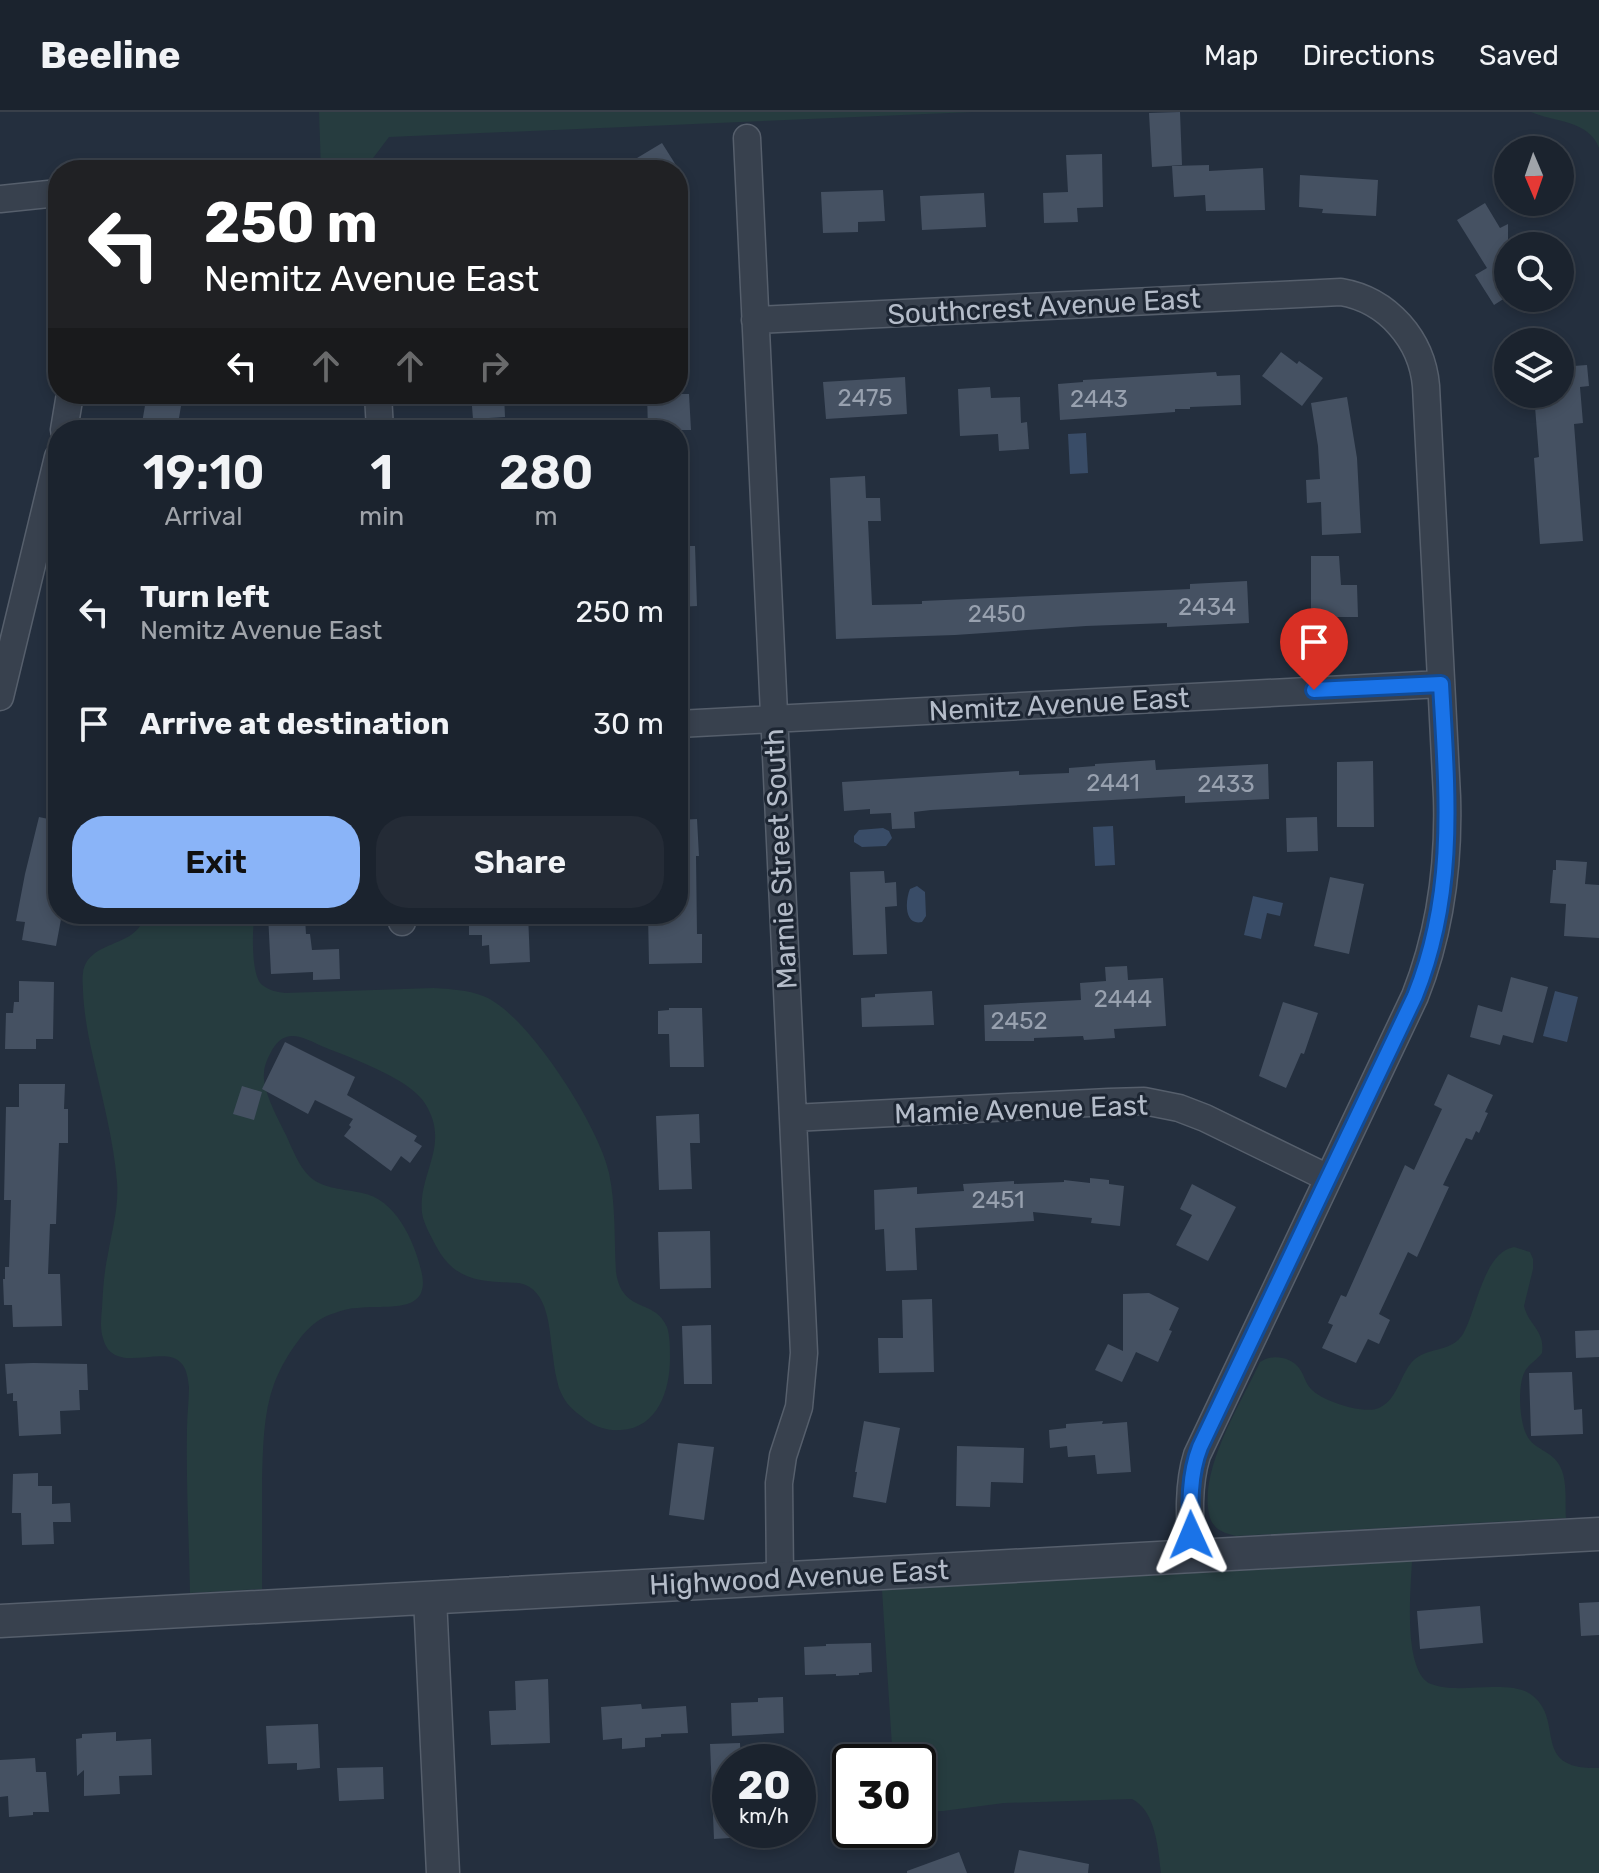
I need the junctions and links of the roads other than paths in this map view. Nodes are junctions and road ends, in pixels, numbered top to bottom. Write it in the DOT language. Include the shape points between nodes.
graph roads {
  1 [pos="747,138"];
  2 [pos="48,194"];
  3 [pos="0,199"];
  4 [pos="755,320"];
  5 [pos="48,494"];
  6 [pos="5,651"];
  7 [pos="1441,684"];
  8 [pos="0,697"];
  9 [pos="773,719"];
  10 [pos="688,723"];
  11 [pos="793,1118"];
  12 [pos="1328,1178"];
  13 [pos="1599,1534"];
  14 [pos="1192,1555"];
  15 [pos="780,1577"];
  16 [pos="430,1598"];
  17 [pos="0,1621"];
  18 [pos="443,1873"];
  1 -- 4 [label="street, Marnie Street South"];
  2 -- 3 [label="street"];
  4 -- 7 [label="street, Southcrest Avenue East" via="1332,292 1364,298 1387,312 1408,335 1422,363"];
  4 -- 9 [label="street, Marnie Street South"];
  5 -- 6 [label="street"];
  6 -- 8 [label="street"];
  7 -- 9 [label="street, Nemitz Avenue East"];
  7 -- 12 [label="street, Southcrest Avenue East" via="1447,825 1435,931 1415,996"];
  9 -- 10 [label="street, Nemitz Avenue East"];
  9 -- 11 [label="street, Marnie Street South"];
  11 -- 12 [label="street, Mamie Avenue East" via="1155,1102 1205,1118"];
  11 -- 15 [label="street, Marnie Street South" via="803,1370 779,1483"];
  12 -- 14 [label="street, Southcrest Avenue East" via="1197,1455 1190,1494"];
  13 -- 14 [label="street, Highwood Avenue East"];
  14 -- 15 [label="street, Highwood Avenue East"];
  15 -- 16 [label="street, Highwood Avenue East"];
  16 -- 17 [label="street, Highwood Avenue East"];
  16 -- 18 [label="street"];
}
